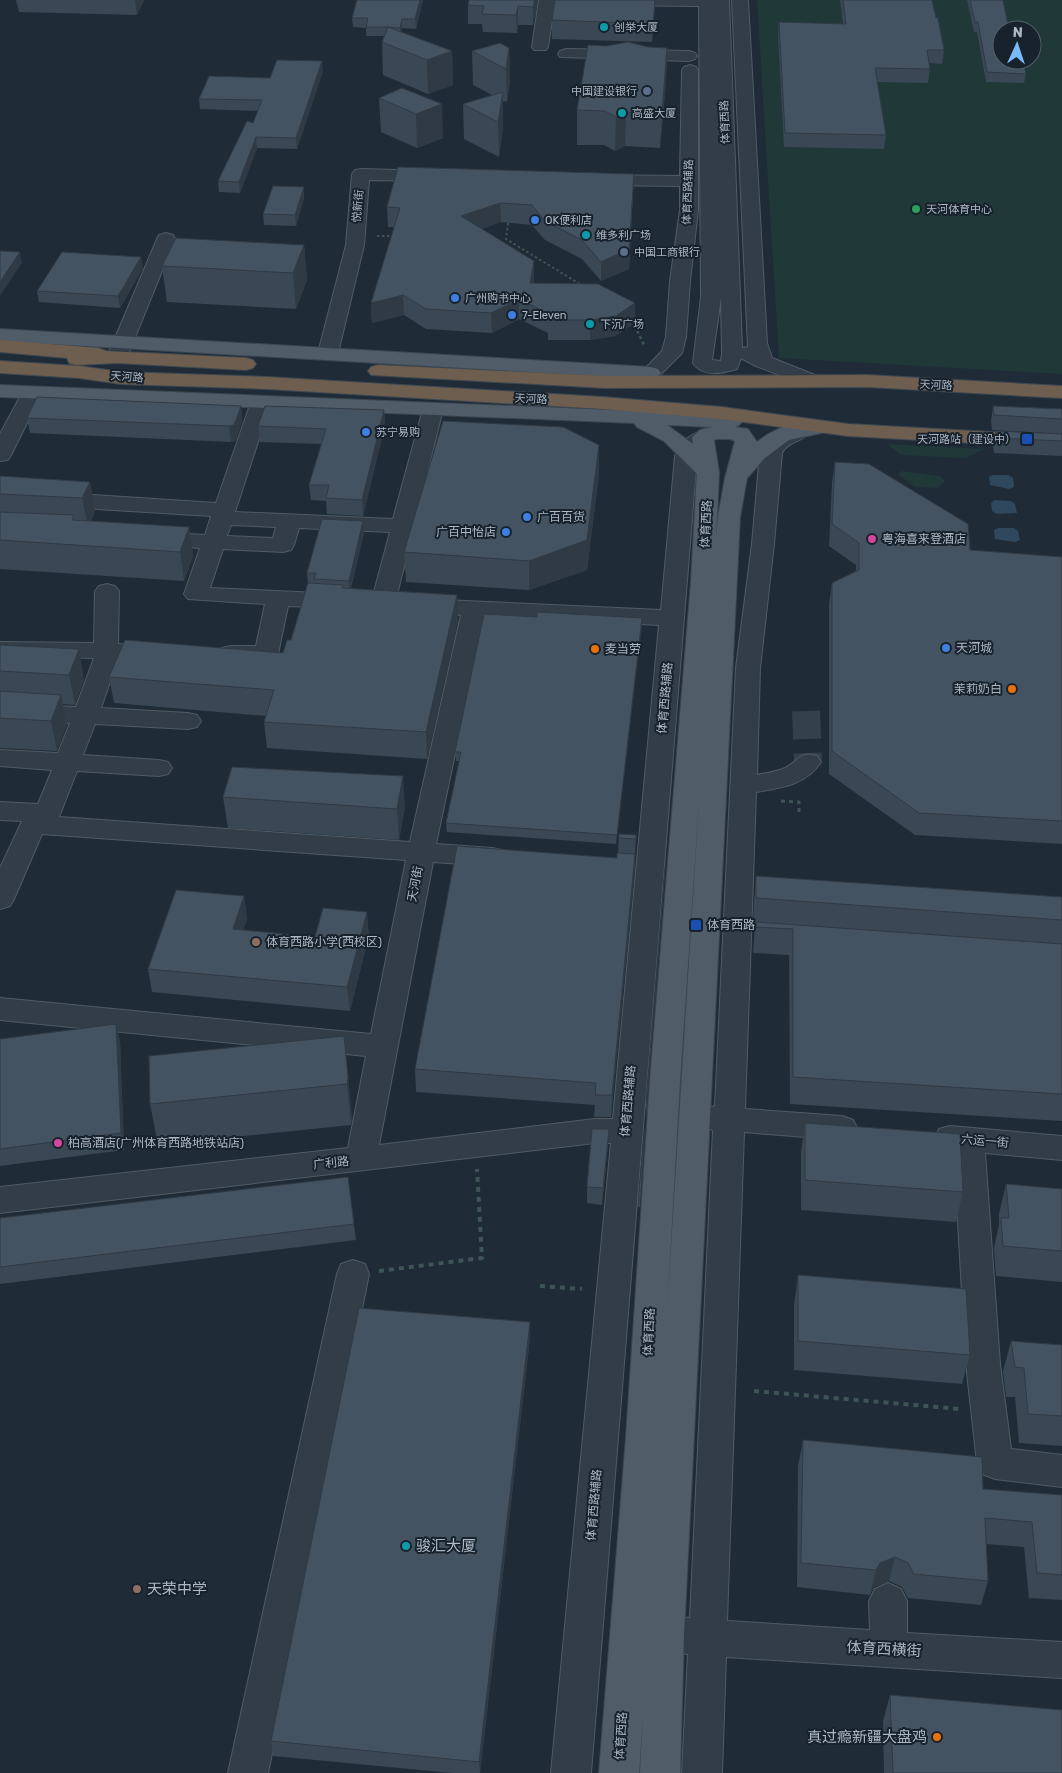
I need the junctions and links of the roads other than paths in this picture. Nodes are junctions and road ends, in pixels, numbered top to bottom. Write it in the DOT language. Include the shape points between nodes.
graph roads {
  1 [pos="547,0"];
  2 [pos="600,0"];
  3 [pos="740,0"];
  4 [pos="712,1"];
  5 [pos="689,14"];
  6 [pos="540,47"];
  7 [pos="566,54"];
  8 [pos="690,56"];
  9 [pos="690,91"];
  10 [pos="709,92"];
  11 [pos="448,176"];
  12 [pos="581,180"];
  13 [pos="689,182"];
  14 [pos="166,239"];
  15 [pos="708,326"];
  16 [pos="732,333"];
  17 [pos="0,335"];
  18 [pos="0,346"];
  19 [pos="120,349"];
  20 [pos="328,353"];
  21 [pos="0,356"];
  22 [pos="763,362"];
  23 [pos="0,367"];
  24 [pos="651,373"];
  25 [pos="121,378"];
  26 [pos="0,379"];
  27 [pos="813,381"];
  28 [pos="605,382"];
  29 [pos="736,383"];
  30 [pos="36,387"];
  31 [pos="0,391"];
  32 [pos="1062,392"];
  33 [pos="261,402"];
  34 [pos="433,409"];
  35 [pos="627,418"];
  36 [pos="818,427"];
  37 [pos="1062,442"];
  38 [pos="695,443"];
  39 [pos="0,455"];
  40 [pos="722,475"];
  41 [pos="0,496"];
  42 [pos="223,514"];
  43 [pos="289,521"];
  44 [pos="402,526"];
  45 [pos="136,538"];
  46 [pos="727,540"];
  47 [pos="214,542"];
  48 [pos="763,544"];
  49 [pos="108,591"];
  50 [pos="278,598"];
  51 [pos="382,603"];
  52 [pos="474,609"];
  53 [pos="672,618"];
  54 [pos="0,648"];
  55 [pos="177,652"];
  56 [pos="207,653"];
  57 [pos="0,711"];
  58 [pos="188,721"];
  59 [pos="0,758"];
  60 [pos="808,762"];
  61 [pos="158,768"];
  62 [pos="744,786"];
  63 [pos="0,811"];
  64 [pos="421,853"];
  65 [pos="517,858"];
  66 [pos="638,866"];
  67 [pos="681,869"];
  68 [pos="0,899"];
  69 [pos="720,935"];
  70 [pos="764,938"];
  71 [pos="0,1009"];
  72 [pos="383,1046"];
  73 [pos="694,1117"];
  74 [pos="729,1119"];
  75 [pos="626,1131"];
  76 [pos="871,1131"];
  77 [pos="662,1133"];
  78 [pos="920,1135"];
  79 [pos="969,1140"];
  80 [pos="1062,1148"];
  81 [pos="361,1160"];
  82 [pos="0,1200"];
  83 [pos="353,1274"];
  84 [pos="609,1330"];
  85 [pos="648,1330"];
  86 [pos="678,1416"];
  87 [pos="716,1420"];
  88 [pos="1062,1471"];
  89 [pos="888,1601"];
  90 [pos="665,1634"];
  91 [pos="707,1638"];
  92 [pos="889,1650"];
  93 [pos="1062,1660"];
  94 [pos="248,1773"];
  95 [pos="571,1773"];
  96 [pos="618,1773"];
  97 [pos="660,1773"];
  98 [pos="702,1773"];
  1 -- 6 [label="street"];
  2 -- 5 [label="street"];
  3 -- 22 [label="street" via="757,343"];
  4 -- 5 [label="street"];
  4 -- 10 [label="street, 体育西路"];
  4 -- 16 [label="street, 体育西路"];
  5 -- 8 [label="street, 体育西路辅路"];
  7 -- 8 [label="street"];
  8 -- 9 [label="street, 体育西路辅路"];
  9 -- 10 [label="street"];
  9 -- 13 [label="street, 体育西路辅路"];
  10 -- 15 [label="street, 体育西路" via="711,297"];
  11 -- 20 [label="street, 悦新街" via="361,174 356,235"];
  12 -- 13 [label="street"];
  13 -- 24 [label="street, 体育西路辅路" via="675,346"];
  14 -- 19 [label="street"];
  15 -- 16 [label="street, 体育西路" via="702,360 708,366 723,368 730,365"];
  15 -- 24 [label="street" via="683,356"];
  16 -- 22 [label="street" via="737,344"];
  17 -- 19 [label="main road"];
  18 -- 19 [label="highway"];
  19 -- 20 [label="main road"];
  19 -- 21 [label="highway, 天河路" via="70,360"];
  19 -- 28 [label="highway, 天河路"];
  20 -- 24 [label="main road"];
  22 -- 27 [label="street"];
  23 -- 25 [label="highway, 天河路"];
  24 -- 28 [label="street"];
  24 -- 29 [label="street"];
  25 -- 30 [label="highway"];
  25 -- 36 [label="highway, 天河路" via="267,383 613,404 722,413"];
  26 -- 30 [label="highway"];
  27 -- 29 [label="highway, 天河路"];
  27 -- 32 [label="highway, 天河路"];
  28 -- 29 [label="highway, 天河路"];
  30 -- 31 [label="main road"];
  30 -- 33 [label="main road"];
  30 -- 39 [label="street"];
  33 -- 34 [label="main road"];
  33 -- 42 [label="street"];
  34 -- 35 [label="main road"];
  34 -- 44 [label="street"];
  35 -- 36 [label="main road"];
  35 -- 38 [label="main road"];
  36 -- 37 [label="highway, 天河路"];
  36 -- 40 [label="main road" via="790,431 768,442 752,458"];
  36 -- 48 [label="street" via="790,436 773,447"];
  38 -- 40 [label="main road"];
  38 -- 40 [label="main road" via="714,432 744,437 746,445"];
  38 -- 53 [label="street, 体育西路辅路"];
  40 -- 46 [label="main road, 体育西路" via="729,517"];
  40 -- 67 [label="main road, 体育西路" via="703,582"];
  41 -- 42 [label="street"];
  42 -- 43 [label="street"];
  42 -- 47 [label="street"];
  43 -- 44 [label="street"];
  43 -- 47 [label="street" via="283,545"];
  44 -- 51 [label="street"];
  45 -- 47 [label="street"];
  46 -- 48 [label="street"];
  46 -- 69 [label="main road, 体育西路"];
  47 -- 50 [label="street" via="196,594"];
  48 -- 62 [label="street" via="748,668"];
  49 -- 63 [label="street" via="106,662 48,813"];
  50 -- 51 [label="street"];
  50 -- 56 [label="street" via="266,654"];
  51 -- 52 [label="street"];
  52 -- 53 [label="street"];
  52 -- 64 [label="street, 天河街"];
  53 -- 66 [label="street, 体育西路辅路"];
  54 -- 55 [label="street"];
  57 -- 58 [label="street"];
  59 -- 61 [label="street"];
  60 -- 62 [label="street" via="804,769 792,776"];
  62 -- 69 [label="street"];
  64 -- 65 [label="street"];
  64 -- 68 [label="street" via="33,824"];
  64 -- 72 [label="street, 天河街"];
  66 -- 67 [label="street"];
  66 -- 75 [label="street, 体育西路辅路"];
  67 -- 77 [label="main road, 体育西路"];
  69 -- 70 [label="street"];
  69 -- 73 [label="main road, 体育西路"];
  69 -- 74 [label="street"];
  71 -- 72 [label="street"];
  72 -- 81 [label="street, 天河街"];
  73 -- 74 [label="street"];
  73 -- 86 [label="main road, 体育西路"];
  74 -- 76 [label="street"];
  74 -- 87 [label="street"];
  75 -- 77 [label="street, 广利路"];
  75 -- 81 [label="street, 广利路" via="594,1131"];
  75 -- 84 [label="street, 体育西路辅路"];
  77 -- 85 [label="main road, 体育西路"];
  78 -- 79 [label="street, 六运一街"];
  79 -- 80 [label="street, 六运一街"];
  79 -- 88 [label="street" via="983,1364 995,1463"];
  81 -- 82 [label="street, 广利路"];
  83 -- 94 [label="street"];
  84 -- 85 [label="street"];
  84 -- 95 [label="street, 体育西路辅路"];
  85 -- 96 [label="main road, 体育西路" via="644,1437"];
  86 -- 87 [label="street"];
  86 -- 90 [label="main road, 体育西路"];
  87 -- 91 [label="street"];
  89 -- 92 [label="street"];
  90 -- 91 [label="street, 体育西横街"];
  90 -- 97 [label="main road, 体育西路"];
  91 -- 92 [label="street, 体育西横街"];
  91 -- 98 [label="street"];
  92 -- 93 [label="street, 体育西横街"];
}
